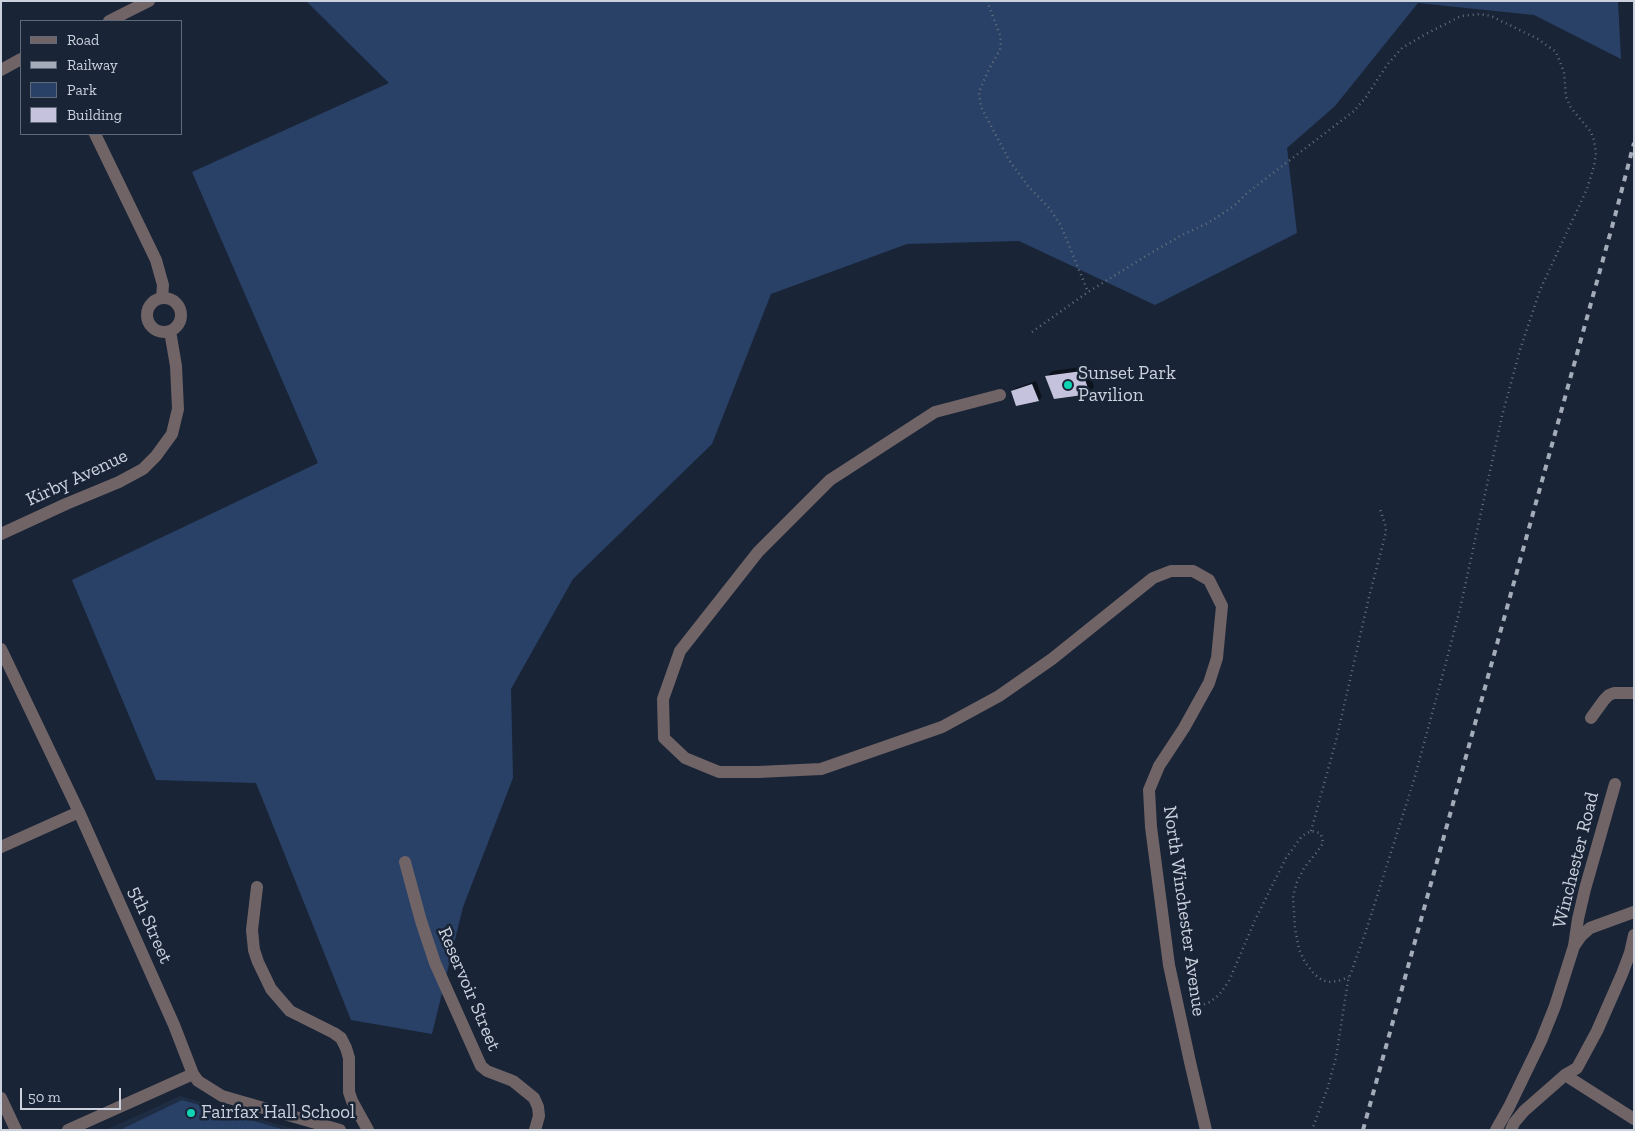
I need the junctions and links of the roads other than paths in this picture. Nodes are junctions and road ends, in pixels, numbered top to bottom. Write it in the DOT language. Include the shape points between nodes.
graph roads {
  1 [pos="149,1"];
  2 [pos="110,20"];
  3 [pos="20,60"];
  4 [pos="1,70"];
  5 [pos="95,135"];
  6 [pos="162,298"];
  7 [pos="170,331"];
  8 [pos="1000,395"];
  9 [pos="1,534"];
  10 [pos="1,649"];
  11 [pos="1633,695"];
  12 [pos="1591,718"];
  13 [pos="1614,784"];
  14 [pos="79,812"];
  15 [pos="1,847"];
  16 [pos="405,862"];
  17 [pos="257,887"];
  18 [pos="1634,912"];
  19 [pos="1634,935"];
  20 [pos="1574,946"];
  21 [pos="193,1074"];
  22 [pos="1565,1076"];
  23 [pos="1,1098"];
  24 [pos="1634,1119"];
  25 [pos="16,1130"];
  26 [pos="68,1130"];
  27 [pos="340,1130"];
  28 [pos="368,1130"];
  29 [pos="535,1130"];
  30 [pos="1206,1130"];
  31 [pos="1496,1130"];
  32 [pos="1511,1130"];
  1 -- 2 [label="street"];
  3 -- 4 [label="street"];
  5 -- 6 [label="street" via="156,260 163,285"];
  6 -- 7 [label="street" via="174,301 181,313 177,326"];
  6 -- 7 [label="street" via="150,305 147,318 155,330"];
  7 -- 9 [label="street, Kirby Avenue" via="178,409 172,434 156,456 143,469 119,482"];
  8 -- 30 [label="street, North Winchester Avenue" via="935,412 830,480 758,552 680,651 663,699 664,738 685,758 719,772 820,769 942,727 999,696 1052,659 1153,578 1171,571 1193,571 1209,580 1222,606 1217,658 1209,683 1159,766 1149,790 1150,827 1166,946"];
  10 -- 14 [label="street, 5th Street"];
  11 -- 12 [label="street" via="1614,693"];
  13 -- 20 [label="street, Winchester Road" via="1585,889"];
  14 -- 15 [label="street"];
  14 -- 21 [label="street, 5th Street"];
  16 -- 29 [label="street, Reservoir Street" via="435,963 481,1066 513,1081 534,1098 539,1116"];
  17 -- 28 [label="street" via="252,930 258,962 271,989 290,1011 340,1038 349,1058 349,1092"];
  18 -- 20 [label="street, Winchester Road" via="1590,928"];
  19 -- 22 [label="street" via="1622,974 1597,1031 1577,1068"];
  20 -- 31 [label="street, Winchester Road" via="1541,1041"];
  21 -- 26 [label="street"];
  21 -- 27 [label="street, 5th Street" via="205,1087 222,1096"];
  22 -- 24 [label="street"];
  22 -- 32 [label="street" via="1524,1111"];
  23 -- 25 [label="street"];
}
